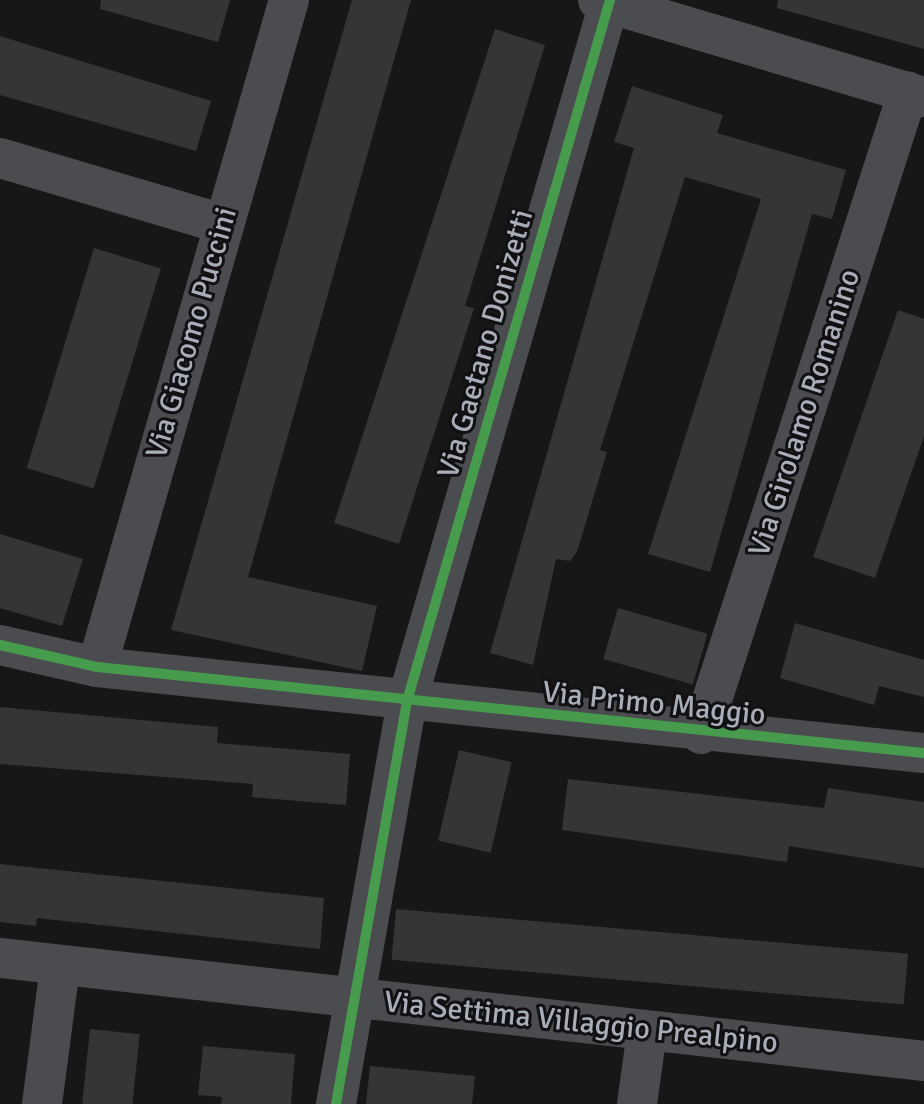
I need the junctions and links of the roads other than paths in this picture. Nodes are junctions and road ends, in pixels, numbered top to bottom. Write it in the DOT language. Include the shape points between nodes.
graph roads {
  1 [pos="289,0"];
  2 [pos="606,1"];
  3 [pos="916,94"];
  4 [pos="0,158"];
  5 [pos="223,224"];
  6 [pos="0,645"];
  7 [pos="97,667"];
  8 [pos="407,701"];
  9 [pos="701,734"];
  10 [pos="924,753"];
  11 [pos="0,958"];
  12 [pos="60,968"];
  13 [pos="350,997"];
  14 [pos="647,1031"];
  15 [pos="924,1061"];
  16 [pos="42,1104"];
  17 [pos="336,1104"];
  18 [pos="637,1104"];
  1 -- 5 [label="street, Via Giacomo Puccini"];
  2 -- 3 [label="street"];
  2 -- 8 [label="street, Via Gaetano Donizetti"];
  3 -- 9 [label="street, Via Girolamo Romanino"];
  4 -- 5 [label="street"];
  5 -- 7 [label="street, Via Giacomo Puccini"];
  6 -- 7 [label="street, Via Primo Maggio"];
  7 -- 8 [label="street, Via Primo Maggio"];
  8 -- 9 [label="street, Via Primo Maggio"];
  8 -- 13 [label="street, Via Gaetano Donizetti"];
  9 -- 10 [label="street, Via Primo Maggio"];
  11 -- 12 [label="street, Via Settima Villaggio Prealpino"];
  12 -- 13 [label="street, Via Settima Villaggio Prealpino"];
  12 -- 16 [label="street"];
  13 -- 14 [label="street, Via Settima Villaggio Prealpino"];
  13 -- 17 [label="street, Via Gaetano Donizetti"];
  14 -- 15 [label="street, Via Settima Villaggio Prealpino"];
  14 -- 18 [label="street"];
}
